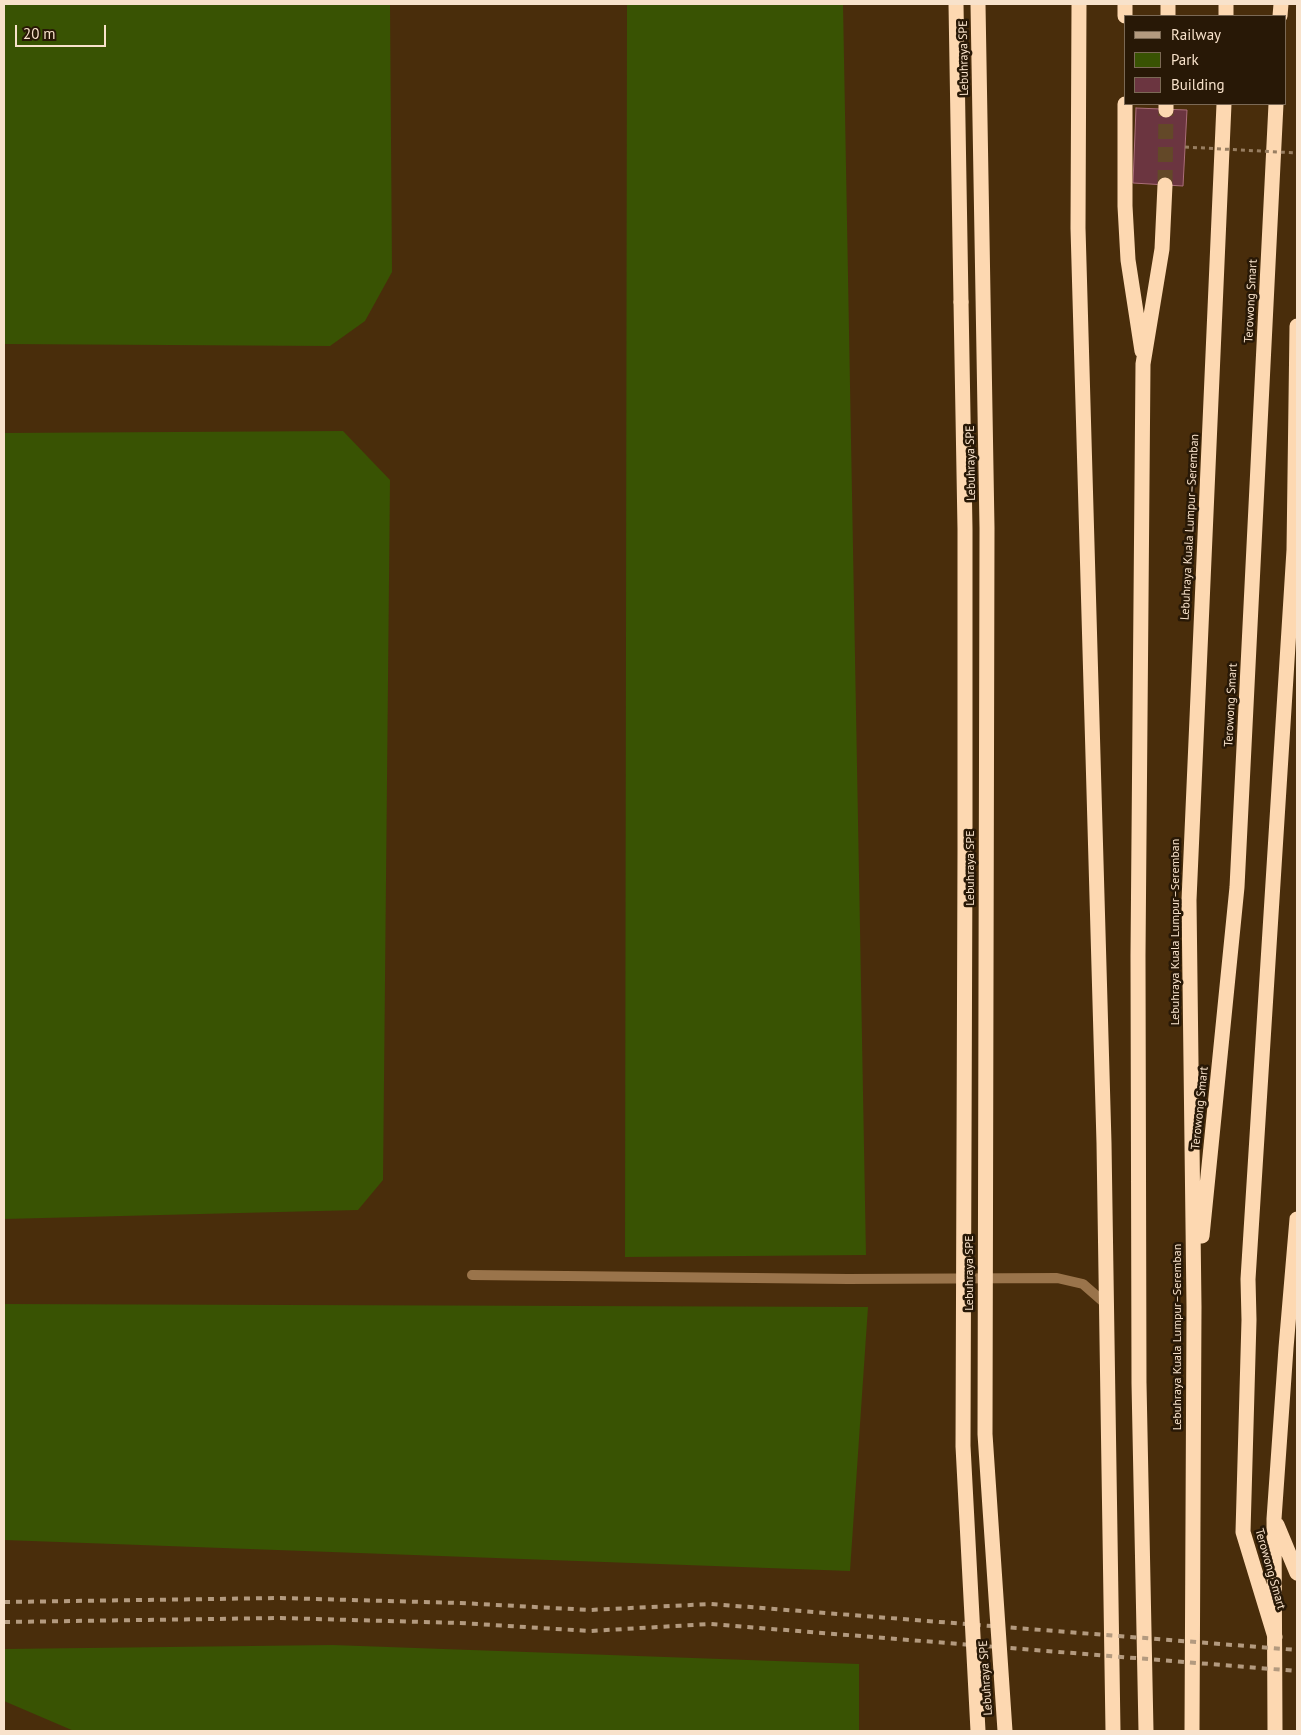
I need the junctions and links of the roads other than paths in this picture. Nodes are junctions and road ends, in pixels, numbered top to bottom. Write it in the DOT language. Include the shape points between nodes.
graph roads {
  1 [pos="956,4"];
  2 [pos="978,4"];
  3 [pos="1079,4"];
  4 [pos="1125,105"];
  5 [pos="1224,105"];
  6 [pos="1276,105"];
  7 [pos="1165,184"];
  8 [pos="1297,326"];
  9 [pos="1144,364"];
  10 [pos="1296,545"];
  11 [pos="1297,1220"];
  12 [pos="472,1275"];
  13 [pos="1107,1305"];
  14 [pos="1194,1307"];
  15 [pos="1274,1519"];
  16 [pos="1297,1573"];
  17 [pos="1275,1637"];
  18 [pos="978,1731"];
  19 [pos="1005,1731"];
  20 [pos="1113,1731"];
  21 [pos="1146,1731"];
  22 [pos="1192,1731"];
  23 [pos="1275,1731"];
  1 -- 18 [label="highway, Lebuhraya SPE, bridge" via="965,529 963,1446"];
  2 -- 19 [label="highway, Lebuhraya SPE, bridge" via="987,528 985,1434"];
  3 -- 13 [label="highway" via="1078,228"];
  4 -- 9 [label="highway" via="1128,260"];
  5 -- 14 [label="highway, Lebuhraya Kuala Lumpur–Seremban" via="1189,900"];
  6 -- 14 [label="highway, Terowong Smart" via="1237,887"];
  7 -- 9 [label="highway" via="1162,250"];
  8 -- 10 [label="highway, Terowong Smart"];
  9 -- 21 [label="highway" via="1138,955 1139,1383"];
  10 -- 17 [label="highway, Terowong Smart" via="1248,1279 1243,1532"];
  11 -- 15 [label="highway"];
  12 -- 13 [label="lane" via="1057,1278 1083,1284"];
  13 -- 20 [label="highway"];
  14 -- 22 [label="highway, Lebuhraya Kuala Lumpur–Seremban"];
  15 -- 16 [label="highway"];
  15 -- 17 [label="highway"];
  17 -- 23 [label="highway"];
}
